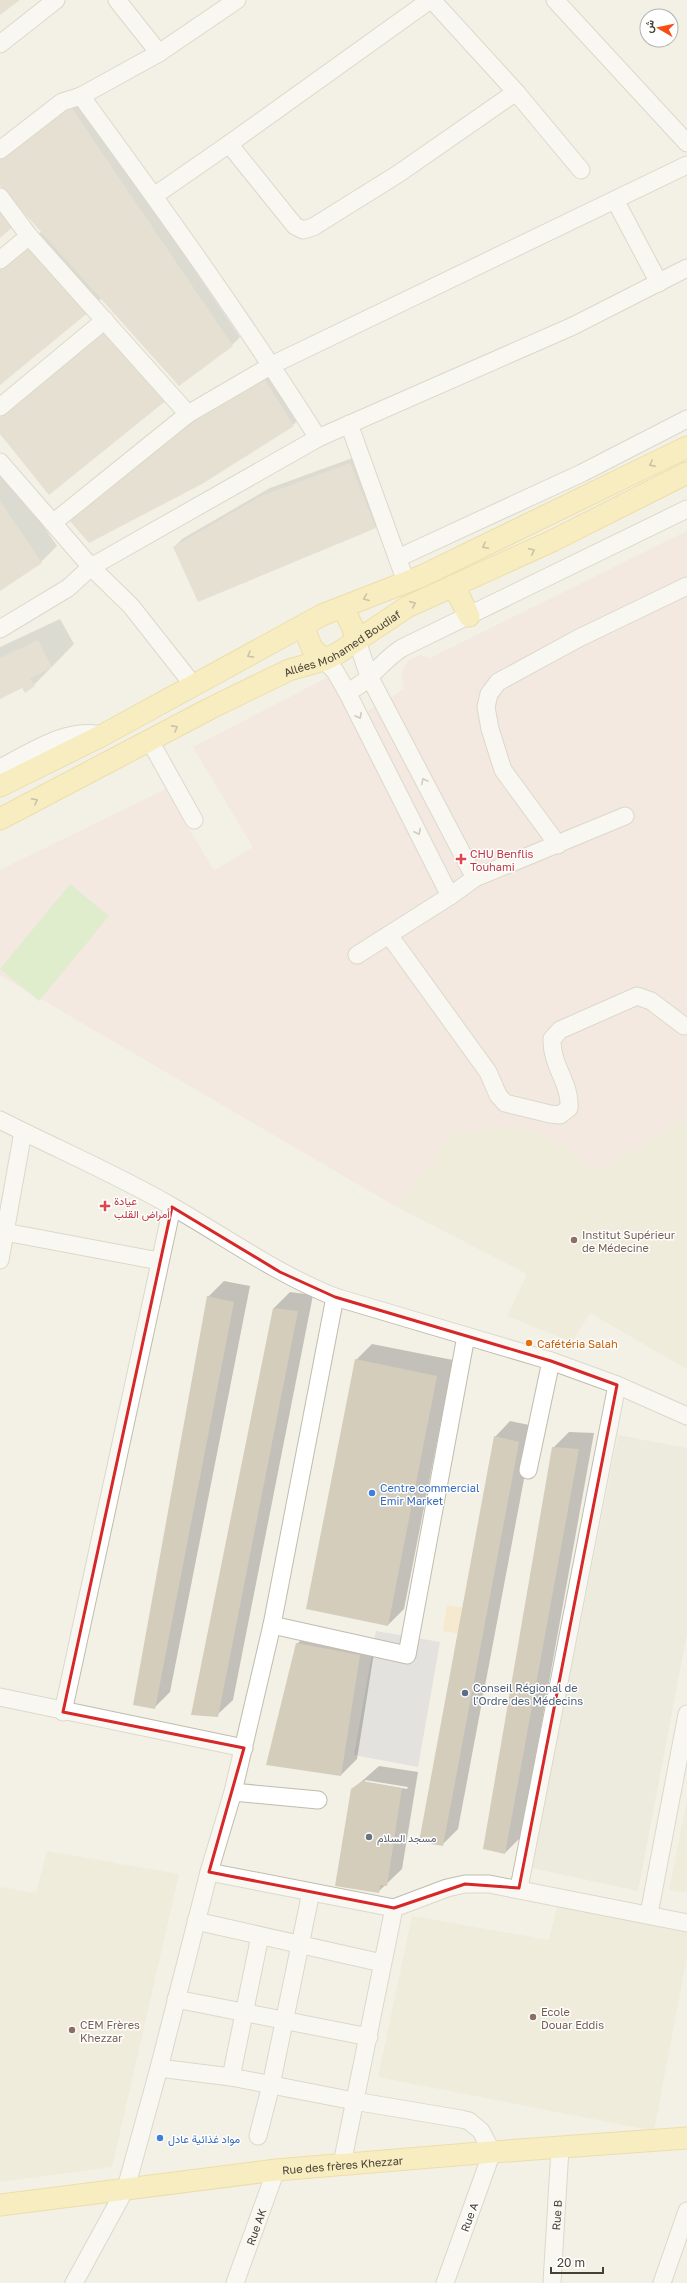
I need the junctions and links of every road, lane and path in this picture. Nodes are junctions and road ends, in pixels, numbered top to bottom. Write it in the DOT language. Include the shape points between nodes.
graph roads {
  1 [pos="56,0"];
  2 [pos="117,0"];
  3 [pos="237,0"];
  4 [pos="431,0"];
  5 [pos="555,0"];
  6 [pos="0,44"];
  7 [pos="158,53"];
  8 [pos="516,92"];
  9 [pos="81,96"];
  10 [pos="687,143"];
  11 [pos="229,144"];
  12 [pos="0,150"];
  13 [pos="687,165"];
  14 [pos="581,170"];
  15 [pos="154,196"];
  16 [pos="0,197"];
  17 [pos="615,200"];
  18 [pos="29,236"];
  19 [pos="0,260"];
  20 [pos="687,268"];
  21 [pos="659,283"];
  22 [pos="105,320"];
  23 [pos="272,365"];
  24 [pos="0,407"];
  25 [pos="188,414"];
  26 [pos="687,418"];
  27 [pos="349,424"];
  28 [pos="318,438"];
  29 [pos="687,447"];
  30 [pos="0,462"];
  31 [pos="687,473"];
  32 [pos="687,509"];
  33 [pos="54,522"];
  34 [pos="398,558"];
  35 [pos="91,566"];
  36 [pos="406,582"];
  37 [pos="454,586"];
  38 [pos="687,586"];
  39 [pos="343,608"];
  40 [pos="469,616"];
  41 [pos="303,626"];
  42 [pos="0,629"];
  43 [pos="357,641"];
  44 [pos="324,660"];
  45 [pos="369,676"];
  46 [pos="194,686"];
  47 [pos="346,692"];
  48 [pos="103,735"];
  49 [pos="150,741"];
  50 [pos="0,768"];
  51 [pos="0,786"];
  52 [pos="625,816"];
  53 [pos="0,819"];
  54 [pos="194,820"];
  55 [pos="558,844"];
  56 [pos="475,878"];
  57 [pos="450,896"];
  58 [pos="389,935"];
  59 [pos="357,955"];
  60 [pos="687,1026"];
  61 [pos="0,1120"];
  62 [pos="23,1132"];
  63 [pos="172,1207"];
  64 [pos="5,1232"];
  65 [pos="0,1260"];
  66 [pos="159,1261"];
  67 [pos="335,1297"];
  68 [pos="466,1336"];
  69 [pos="551,1361"];
  70 [pos="617,1385"];
  71 [pos="687,1416"];
  72 [pos="528,1470"];
  73 [pos="272,1625"];
  74 [pos="0,1697"];
  75 [pos="62,1712"];
  76 [pos="687,1714"];
  77 [pos="244,1748"];
  78 [pos="233,1792"];
  79 [pos="318,1800"];
  80 [pos="209,1872"];
  81 [pos="519,1888"];
  82 [pos="311,1892"];
  83 [pos="394,1908"];
  84 [pos="649,1914"];
  85 [pos="196,1921"];
  86 [pos="687,1923"];
  87 [pos="260,1936"];
  88 [pos="301,1945"];
  89 [pos="382,1962"];
  90 [pos="176,1999"];
  91 [pos="245,2013"];
  92 [pos="284,2021"];
  93 [pos="368,2037"];
  94 [pos="159,2068"];
  95 [pos="231,2077"];
  96 [pos="271,2085"];
  97 [pos="354,2101"];
  98 [pos="258,2136"];
  99 [pos="687,2138"];
  100 [pos="560,2148"];
  101 [pos="492,2152"];
  102 [pos="342,2164"];
  103 [pos="276,2170"];
  104 [pos="126,2188"];
  105 [pos="0,2205"];
  106 [pos="687,2211"];
  107 [pos="680,2260"];
  108 [pos="242,2281"];
  109 [pos="74,2283"];
  110 [pos="445,2283"];
  111 [pos="552,2283"];
  112 [pos="662,2283"];
  1 -- 6 [label="street"];
  2 -- 7 [label="street"];
  3 -- 7 [label="street"];
  4 -- 8 [label="street"];
  4 -- 11 [label="street"];
  5 -- 10 [label="street"];
  7 -- 9 [label="street"];
  8 -- 11 [label="street" via="398,174 313,227 303,230 295,226"];
  8 -- 14 [label="street"];
  9 -- 12 [label="street" via="62,102"];
  9 -- 15 [label="street"];
  11 -- 15 [label="street"];
  13 -- 17 [label="street"];
  15 -- 23 [label="street"];
  16 -- 18 [label="street"];
  17 -- 21 [label="street"];
  17 -- 23 [label="street"];
  18 -- 19 [label="street"];
  18 -- 22 [label="street"];
  20 -- 21 [label="street"];
  21 -- 27 [label="street" via="573,326"];
  22 -- 24 [label="street"];
  22 -- 25 [label="street"];
  23 -- 25 [label="street"];
  23 -- 28 [label="street"];
  25 -- 33 [label="street"];
  26 -- 34 [label="street" via="582,473"];
  27 -- 28 [label="street"];
  27 -- 34 [label="street"];
  28 -- 35 [label="street"];
  29 -- 36 [label="main road, one-way"];
  30 -- 33 [label="street"];
  37 -- 31 [label="main road, Allées Mohamed Boudiaf, one-way" via="552,541"];
  32 -- 40 [label="street"];
  33 -- 35 [label="street"];
  34 -- 36 [label="street"];
  35 -- 42 [label="street" via="68,588"];
  35 -- 46 [label="street" via="131,606"];
  36 -- 39 [label="main road, one-way"];
  37 -- 40 [label="main road"];
  43 -- 37 [label="main road, Allées Mohamed Boudiaf, one-way" via="395,614"];
  38 -- 55 [label="street" via="579,638 498,682 489,694 486,707 490,729 503,770"];
  39 -- 41 [label="main road" via="322,615"];
  39 -- 43 [label="main road"];
  40 -- 45 [label="street" via="402,648 388,657"];
  41 -- 44 [label="main road" via="312,648"];
  41 -- 46 [label="main road, one-way"];
  43 -- 44 [label="main road, Allées Mohamed Boudiaf"];
  43 -- 45 [label="street"];
  44 -- 47 [label="street" via="335,671"];
  49 -- 44 [label="main road, Allées Mohamed Boudiaf, one-way" via="289,670"];
  45 -- 47 [label="street" via="357,687"];
  56 -- 45 [label="street, one-way"];
  46 -- 48 [label="main road"];
  47 -- 57 [label="street, one-way"];
  48 -- 50 [label="street" via="84,732 66,736"];
  48 -- 51 [label="main road"];
  53 -- 49 [label="main road, Allées Mohamed Boudiaf, one-way"];
  49 -- 54 [label="street"];
  52 -- 55 [label="street"];
  55 -- 56 [label="street"];
  56 -- 57 [label="street"];
  57 -- 58 [label="street"];
  58 -- 59 [label="street"];
  58 -- 60 [label="street" via="488,1072 498,1095 505,1103 560,1115 569,1108 570,1099 551,1052 552,1039 560,1030 637,996 651,1001"];
  61 -- 62 [label="street"];
  62 -- 63 [label="street"];
  62 -- 64 [label="street"];
  63 -- 66 [label="street"];
  63 -- 67 [label="street" via="280,1272"];
  64 -- 65 [label="street"];
  64 -- 66 [label="street"];
  66 -- 75 [label="street"];
  67 -- 68 [label="street"];
  67 -- 73 [label="street"];
  68 -- 69 [label="street"];
  68 -- 73 [label="street" via="407,1655"];
  69 -- 70 [label="street"];
  69 -- 72 [label="street"];
  70 -- 71 [label="street"];
  70 -- 81 [label="street"];
  73 -- 77 [label="street"];
  74 -- 75 [label="street"];
  75 -- 77 [label="street"];
  76 -- 84 [label="street"];
  77 -- 78 [label="street"];
  78 -- 79 [label="street"];
  78 -- 80 [label="street"];
  80 -- 82 [label="street"];
  80 -- 85 [label="street"];
  81 -- 83 [label="street" via="465,1884"];
  81 -- 84 [label="street"];
  82 -- 83 [label="street"];
  82 -- 88 [label="street"];
  83 -- 89 [label="street"];
  84 -- 86 [label="street"];
  85 -- 87 [label="street"];
  85 -- 90 [label="street"];
  87 -- 88 [label="street"];
  87 -- 91 [label="street"];
  88 -- 89 [label="street"];
  88 -- 92 [label="street"];
  89 -- 93 [label="street"];
  90 -- 91 [label="street"];
  90 -- 94 [label="street"];
  91 -- 92 [label="street"];
  91 -- 95 [label="street"];
  92 -- 93 [label="street"];
  92 -- 96 [label="street"];
  93 -- 97 [label="street"];
  94 -- 95 [label="street"];
  94 -- 104 [label="street"];
  95 -- 96 [label="street"];
  96 -- 97 [label="street"];
  96 -- 98 [label="street"];
  97 -- 101 [label="street" via="469,2121 481,2131"];
  97 -- 102 [label="street"];
  99 -- 100 [label="main road, Rue des frères Khezzar"];
  100 -- 101 [label="main road, Rue des frères Khezzar"];
  100 -- 111 [label="street, Rue B"];
  101 -- 102 [label="main road, Rue des frères Khezzar"];
  101 -- 110 [label="street, Rue A"];
  102 -- 103 [label="main road, Rue des frères Khezzar"];
  103 -- 104 [label="main road, Rue des frères Khezzar"];
  103 -- 108 [label="street, Rue AK"];
  104 -- 105 [label="main road, Rue des frères Khezzar"];
  104 -- 109 [label="street"];
  106 -- 107 [label="street"];
  107 -- 112 [label="street"];
}
